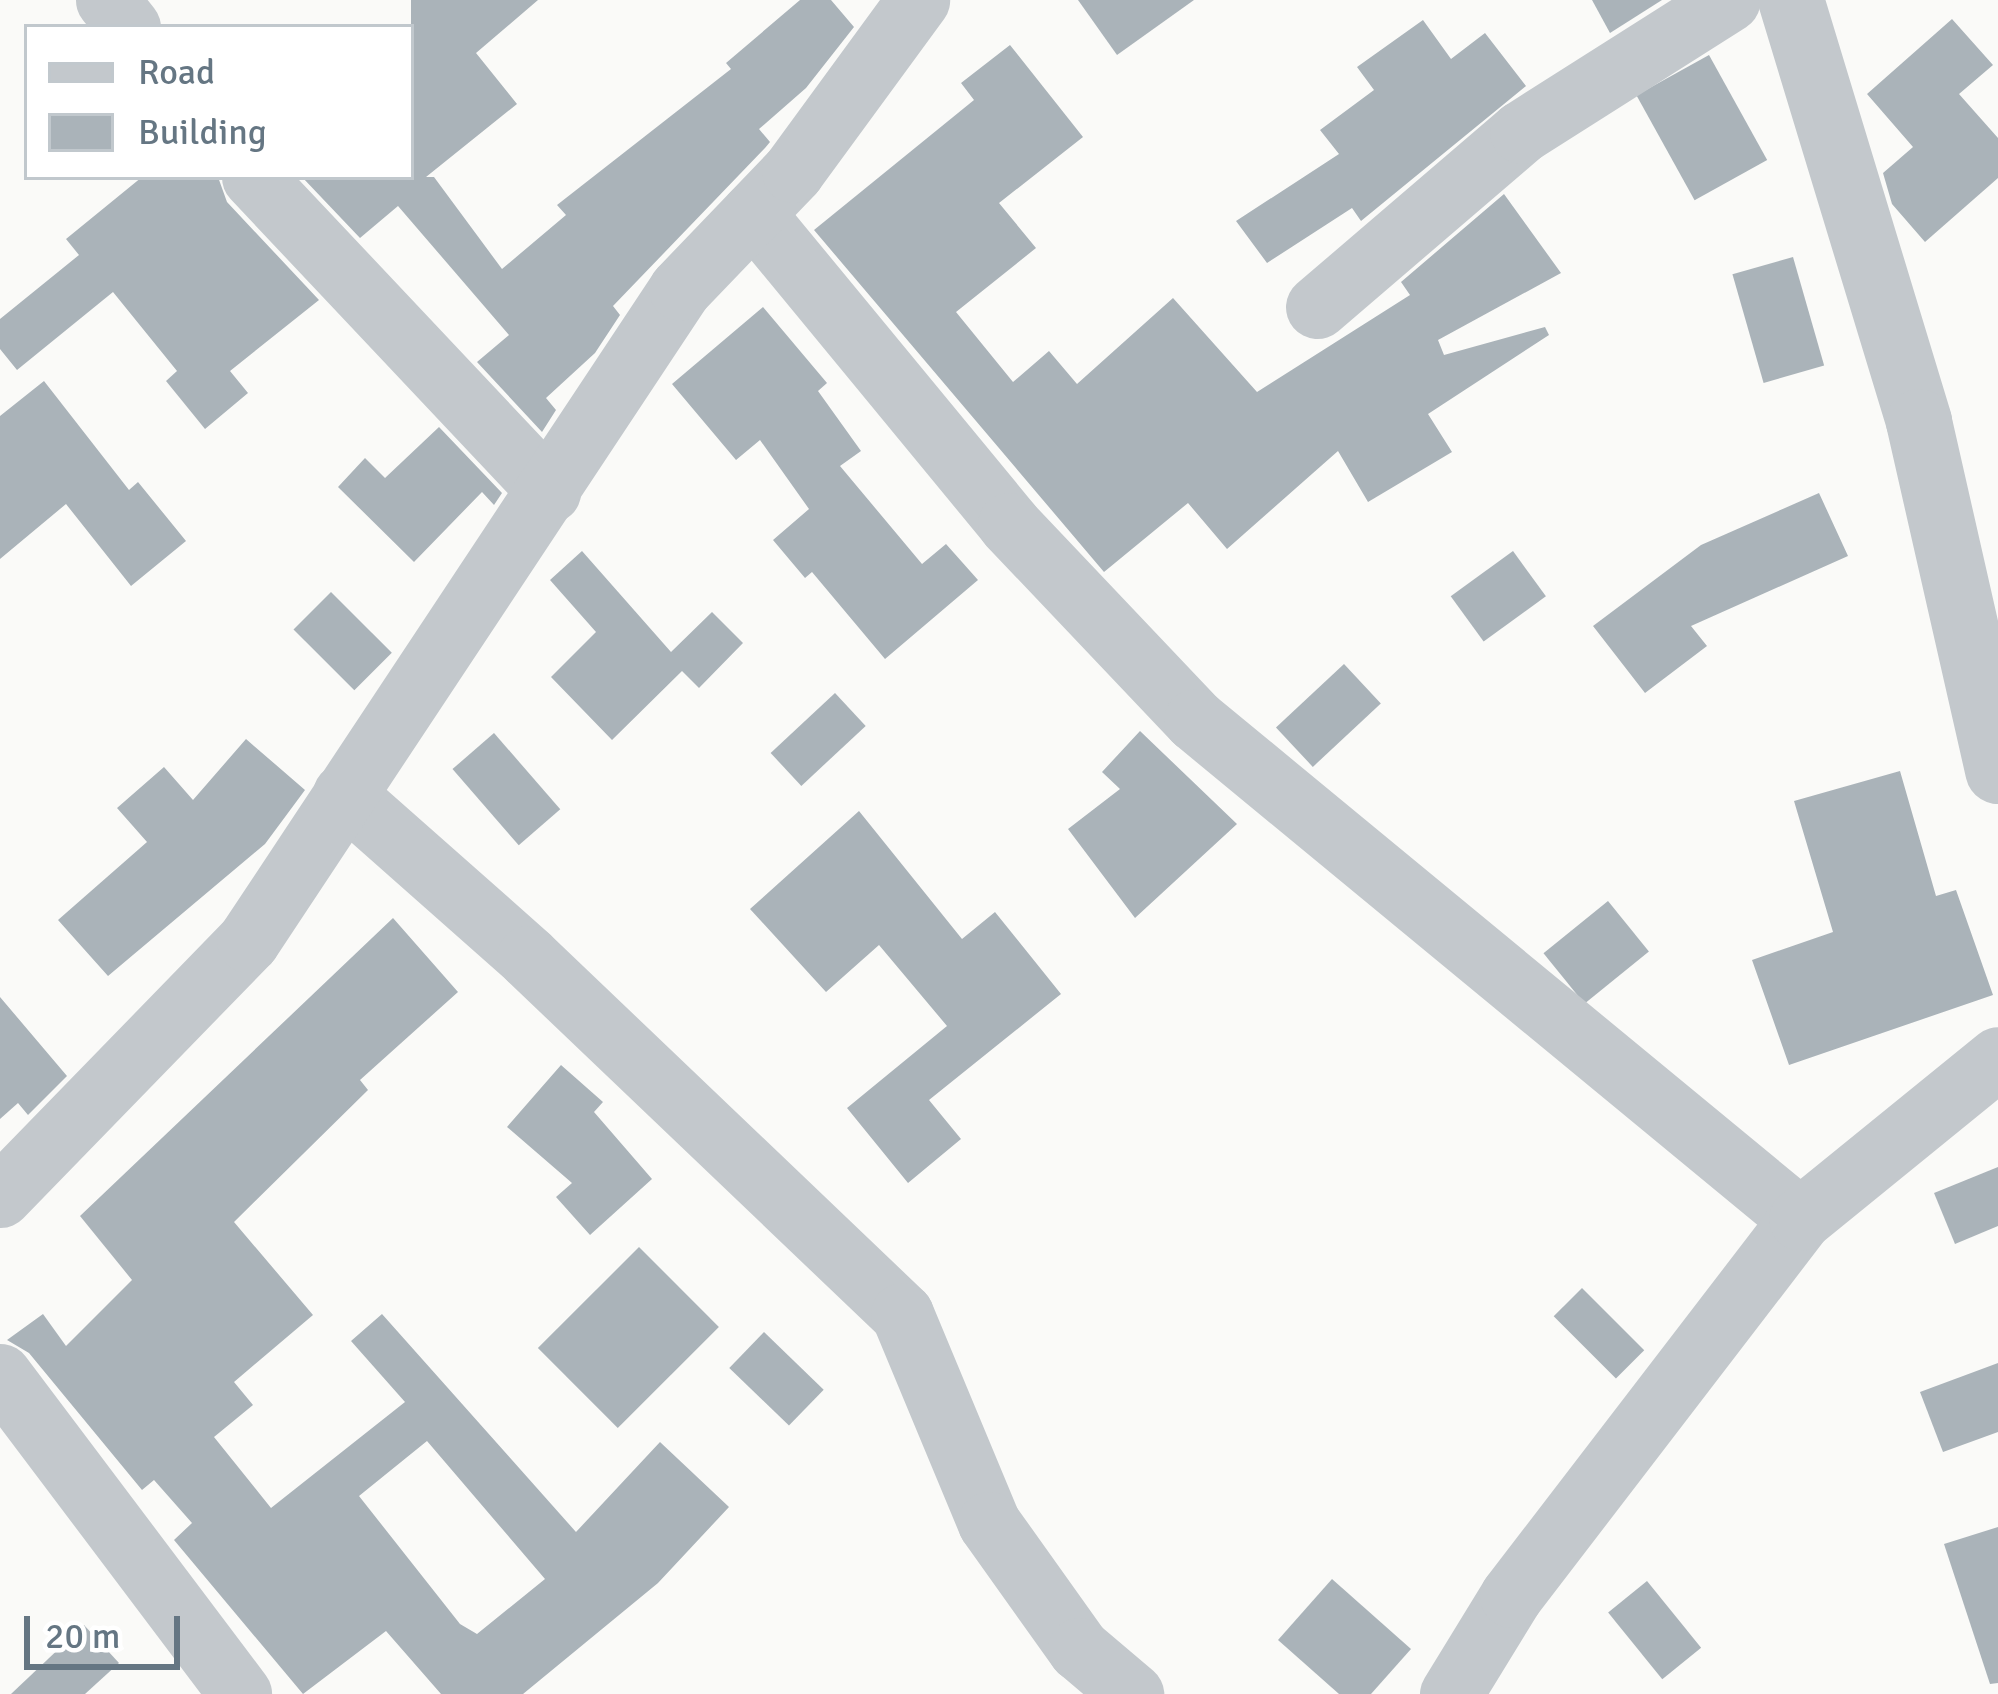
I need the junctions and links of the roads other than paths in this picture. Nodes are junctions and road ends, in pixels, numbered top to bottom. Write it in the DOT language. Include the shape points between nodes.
graph roads {
  1 [pos="107,0"];
  2 [pos="918,0"];
  3 [pos="1729,0"];
  4 [pos="1791,0"];
  5 [pos="126,24"];
  6 [pos="256,180"];
  7 [pos="753,213"];
  8 [pos="1317,307"];
  9 [pos="549,491"];
  10 [pos="1998,771"];
  11 [pos="344,794"];
  12 [pos="1998,1058"];
  13 [pos="0,1196"];
  14 [pos="1800,1220"];
  15 [pos="0,1375"];
  16 [pos="240,1694"];
  17 [pos="1132,1694"];
  18 [pos="1451,1694"];
  1 -- 5 [label="street"];
  2 -- 7 [label="street"];
  3 -- 8 [label="street" via="1521,132"];
  4 -- 10 [label="street" via="1918,422"];
  6 -- 9 [label="street"];
  7 -- 9 [label="street" via="680,289"];
  7 -- 14 [label="street" via="1010,524 1196,720"];
  9 -- 11 [label="street"];
  11 -- 13 [label="street" via="248,941"];
  11 -- 17 [label="street" via="528,957 902,1314 989,1523 1079,1649"];
  12 -- 14 [label="street"];
  14 -- 18 [label="street" via="1511,1596"];
  15 -- 16 [label="street"];
}
